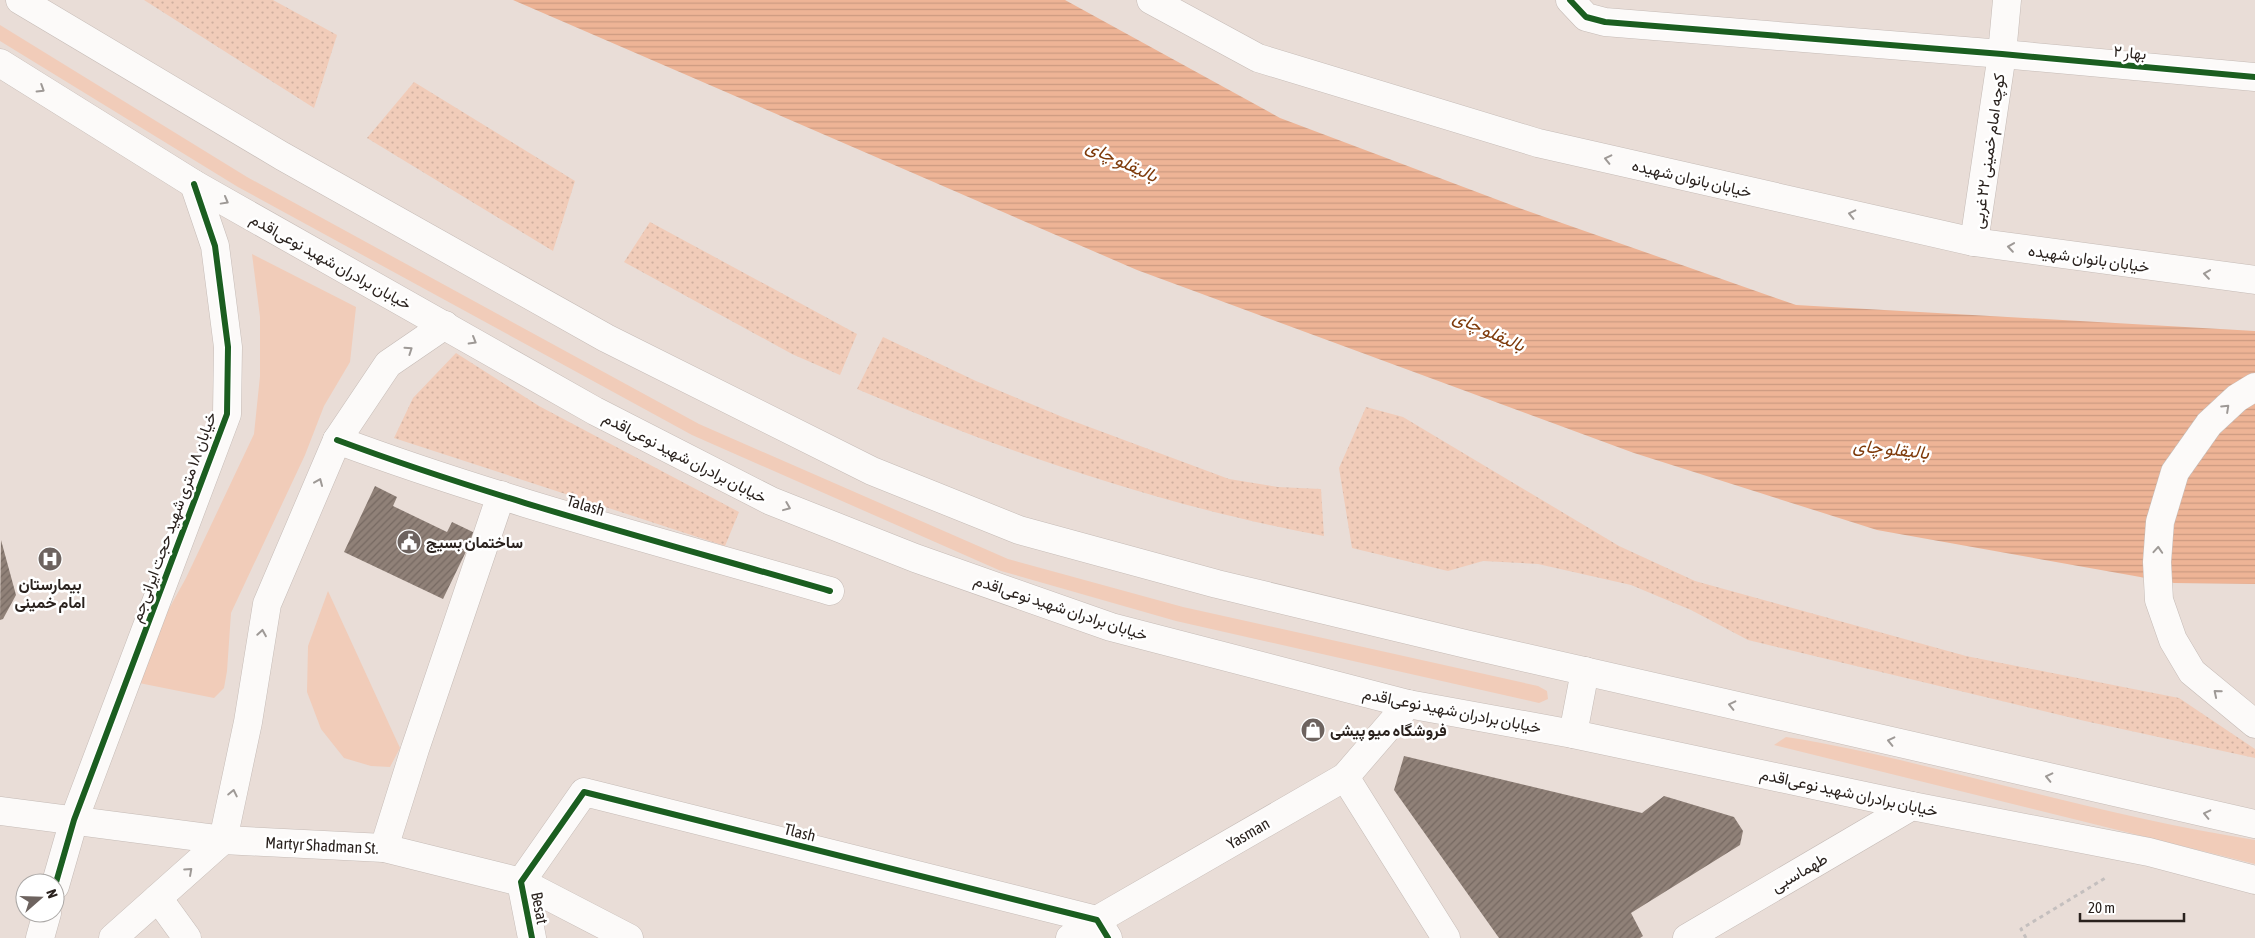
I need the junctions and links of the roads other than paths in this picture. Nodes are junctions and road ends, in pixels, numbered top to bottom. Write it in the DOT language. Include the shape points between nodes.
graph roads {
  1 [pos="20,0"];
  2 [pos="1151,0"];
  3 [pos="1570,0"];
  4 [pos="2006,0"];
  5 [pos="2002,54"];
  6 [pos="0,63"];
  7 [pos="2255,78"];
  8 [pos="194,184"];
  9 [pos="1974,242"];
  10 [pos="2255,280"];
  11 [pos="445,325"];
  12 [pos="2255,387"];
  13 [pos="337,440"];
  14 [pos="501,495"];
  15 [pos="830,591"];
  16 [pos="1585,671"];
  17 [pos="1408,704"];
  18 [pos="2255,724"];
  19 [pos="1573,734"];
  20 [pos="1344,777"];
  21 [pos="1912,806"];
  22 [pos="0,811"];
  23 [pos="74,820"];
  24 [pos="2255,824"];
  25 [pos="223,840"];
  26 [pos="384,848"];
  27 [pos="59,873"];
  28 [pos="2255,880"];
  29 [pos="521,882"];
  30 [pos="158,898"];
  31 [pos="44,923"];
  32 [pos="1102,929"];
  33 [pos="40,938"];
  34 [pos="113,938"];
  35 [pos="187,938"];
  36 [pos="532,938"];
  37 [pos="629,938"];
  38 [pos="1070,938"];
  39 [pos="1446,938"];
  40 [pos="1686,938"];
  1 -- 16 [label="main road" via="282,156 606,338 872,471 1019,530 1217,584"];
  9 -- 2 [label="main road, خیابان بانوان شهیده, one-way" via="1538,143 1258,58"];
  3 -- 5 [label="main road, بهار ۲" via="1586,17 1605,22"];
  4 -- 5 [label="main road, کوچه امام خمینی ۲۲ غربی"];
  5 -- 7 [label="main road, بهار ۲"];
  5 -- 9 [label="main road, کوچه امام خمینی ۲۲ غربی"];
  6 -- 8 [label="main road, خیابان برادران شهید نوعی‌اقدم, one-way"];
  8 -- 11 [label="main road, خیابان برادران شهید نوعی‌اقدم, one-way"];
  8 -- 23 [label="main road, خیابان ۱۸ متری شهید حجت ایرانی‌جم" via="215,246 228,347 227,414"];
  10 -- 9 [label="main road, خیابان بانوان شهیده, one-way"];
  13 -- 11 [label="main road, one-way" via="388,364"];
  11 -- 17 [label="main road, خیابان برادران شهید نوعی‌اقدم, one-way" via="595,411 762,496 915,558 1111,627"];
  18 -- 12 [label="main road, one-way" via="2192,672 2173,640 2159,600 2157,562 2160,522 2175,472 2209,424 2237,398"];
  13 -- 14 [label="main road, Talash"];
  25 -- 13 [label="main road, one-way" via="248,722 267,604"];
  14 -- 15 [label="main road, Talash"];
  14 -- 26 [label="main road"];
  16 -- 19 [label="main road"];
  24 -- 16 [label="main road, one-way"];
  17 -- 19 [label="main road, خیابان برادران شهید نوعی‌اقدم"];
  17 -- 20 [label="main road, Yasman"];
  19 -- 21 [label="main road, خیابان برادران شهید نوعی‌اقدم"];
  20 -- 32 [label="main road, Yasman"];
  20 -- 39 [label="main road"];
  21 -- 28 [label="main road, خیابان برادران شهید نوعی‌اقدم" via="2149,852"];
  21 -- 40 [label="main road, طهماسبی"];
  22 -- 23 [label="main road, Martyr Shadman St."];
  23 -- 25 [label="main road, Martyr Shadman St."];
  23 -- 27 [label="main road, خیابان ۱۸ متری شهید حجت ایرانی‌جم"];
  25 -- 26 [label="main road, Martyr Shadman St."];
  30 -- 25 [label="main road, one-way"];
  26 -- 29 [label="main road, Martyr Shadman St."];
  29 -- 32 [label="main road, Tlash" via="584,792"];
  29 -- 36 [label="main road, Besat"];
  29 -- 37 [label="main road, Martyr Shadman St."];
  30 -- 34 [label="main road"];
  30 -- 35 [label="main road"];
  31 -- 33 [label="main road"];
  32 -- 38 [label="main road, Yasman"];
}
